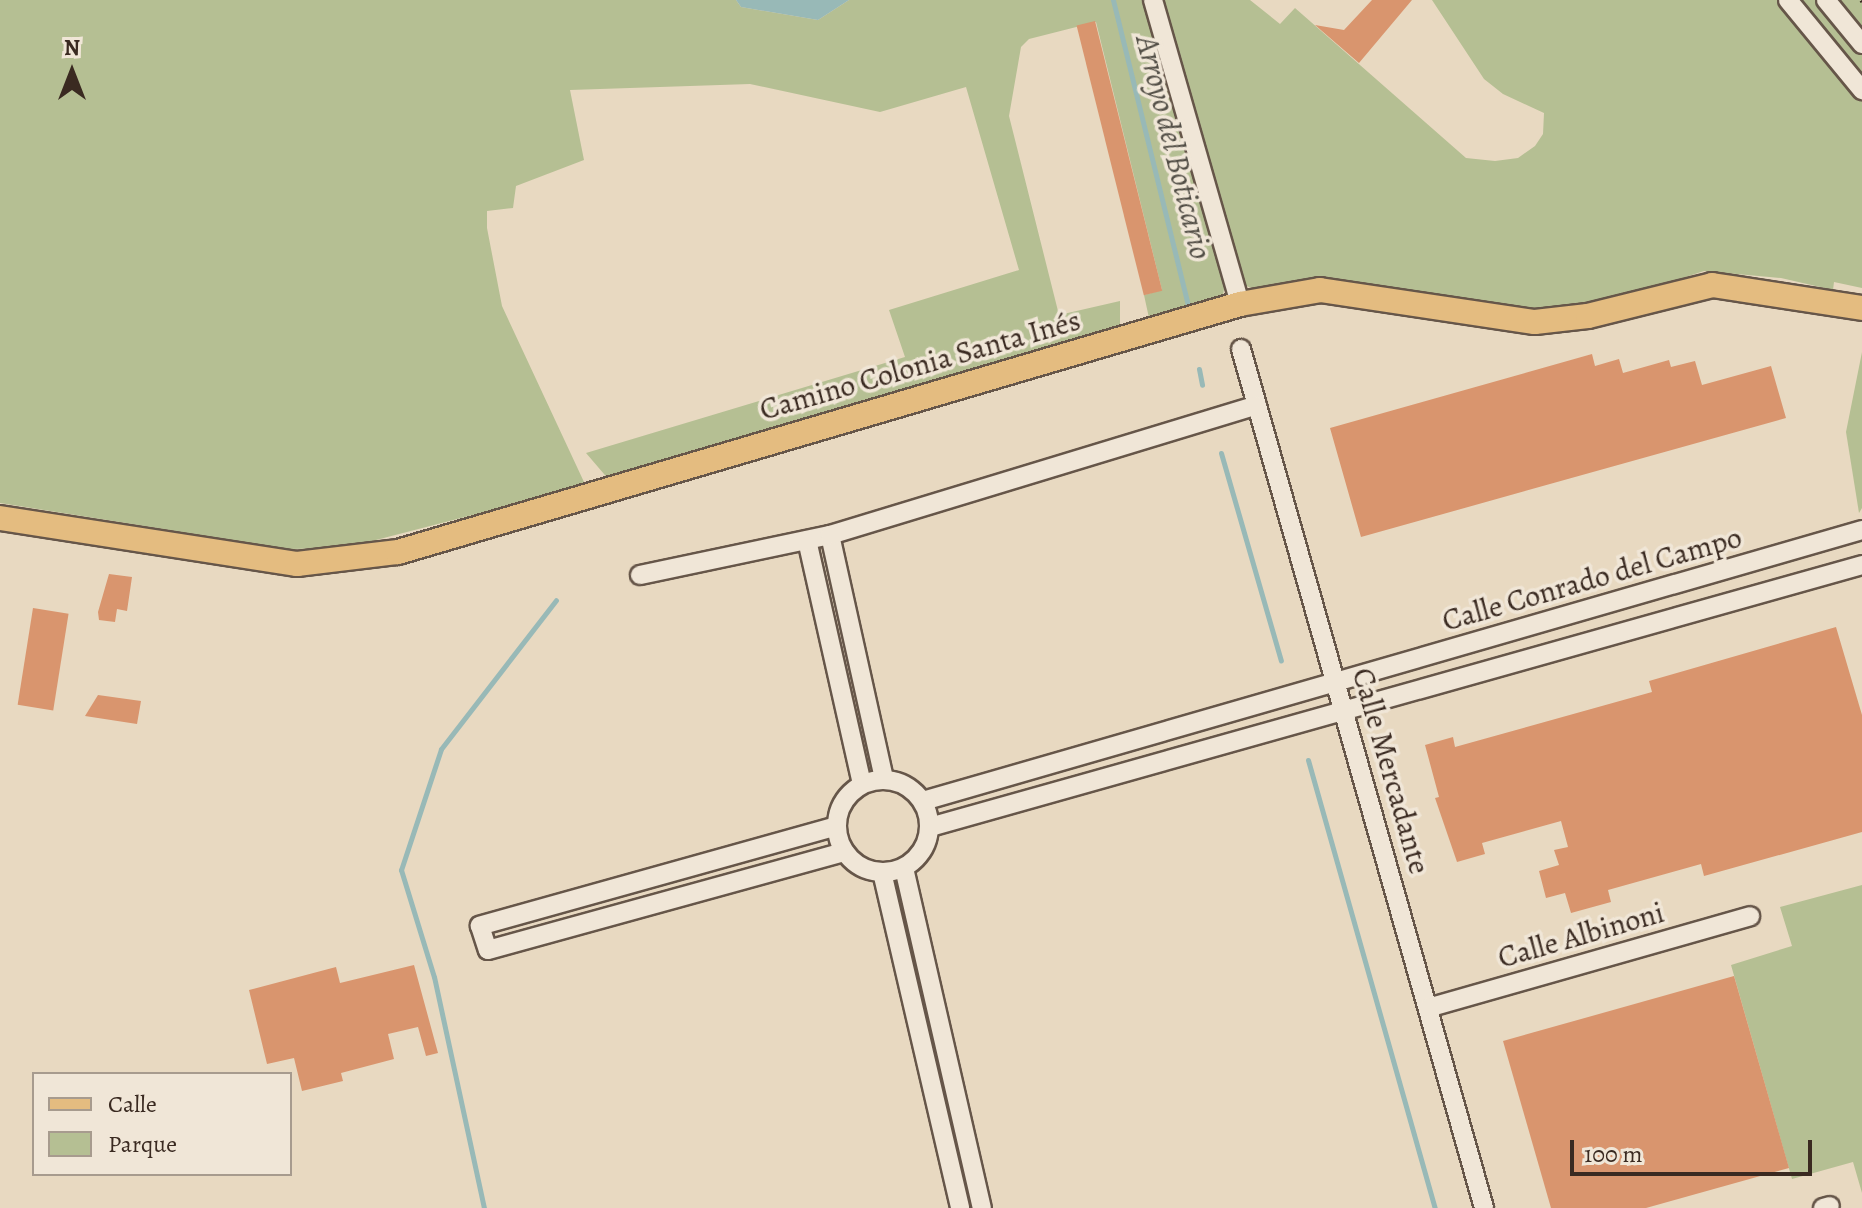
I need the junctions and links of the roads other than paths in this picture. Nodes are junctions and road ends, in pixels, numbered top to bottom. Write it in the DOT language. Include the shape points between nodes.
graph roads {
  1 [pos="1153,0"];
  2 [pos="1788,0"];
  3 [pos="1826,0"];
  4 [pos="1862,44"];
  5 [pos="1862,90"];
  6 [pos="1240,304"];
  7 [pos="1862,308"];
  8 [pos="1241,349"];
  9 [pos="1257,405"];
  10 [pos="0,518"];
  11 [pos="1862,530"];
  12 [pos="830,535"];
  13 [pos="807,540"];
  14 [pos="1862,565"];
  15 [pos="640,575"];
  16 [pos="1337,682"];
  17 [pos="1344,709"];
  18 [pos="884,779"];
  19 [pos="862,784"];
  20 [pos="923,801"];
  21 [pos="837,826"];
  22 [pos="930,827"];
  23 [pos="845,852"];
  24 [pos="904,868"];
  25 [pos="882,872"];
  26 [pos="1750,916"];
  27 [pos="1428,1008"];
  28 [pos="960,1208"];
  29 [pos="982,1208"];
  30 [pos="1484,1208"];
  1 -- 6 [label="street"];
  2 -- 5 [label="street"];
  3 -- 4 [label="street"];
  6 -- 7 [label="main road, Camino Colonia Santa Inés" via="1320,290 1535,322 1588,316 1712,285"];
  6 -- 10 [label="main road, Camino Colonia Santa Inés" via="398,552 297,564"];
  8 -- 9 [label="street, Calle Mercadante"];
  9 -- 12 [label="street"];
  9 -- 16 [label="street, Calle Mercadante"];
  11 -- 16 [label="street, Calle Conrado del Campo"];
  12 -- 13 [label="street"];
  12 -- 18 [label="street"];
  13 -- 15 [label="street"];
  13 -- 19 [label="street"];
  14 -- 17 [label="street, Calle Conrado del Campo"];
  16 -- 17 [label="street, Calle Mercadante"];
  16 -- 20 [label="street, Calle Conrado del Campo"];
  17 -- 22 [label="street, Calle Conrado del Campo"];
  17 -- 27 [label="street, Calle Mercadante"];
  18 -- 19 [label="street"];
  18 -- 20 [label="street" via="906,785"];
  19 -- 21 [label="street" via="843,802"];
  20 -- 22 [label="street"];
  21 -- 23 [label="street"];
  21 -- 23 [label="street" via="480,926 488,950"];
  22 -- 24 [label="street" via="923,851"];
  23 -- 25 [label="street" via="861,867"];
  24 -- 25 [label="street"];
  24 -- 29 [label="street"];
  25 -- 28 [label="street"];
  26 -- 27 [label="street, Calle Albinoni"];
  27 -- 30 [label="street, Calle Mercadante"];
}
